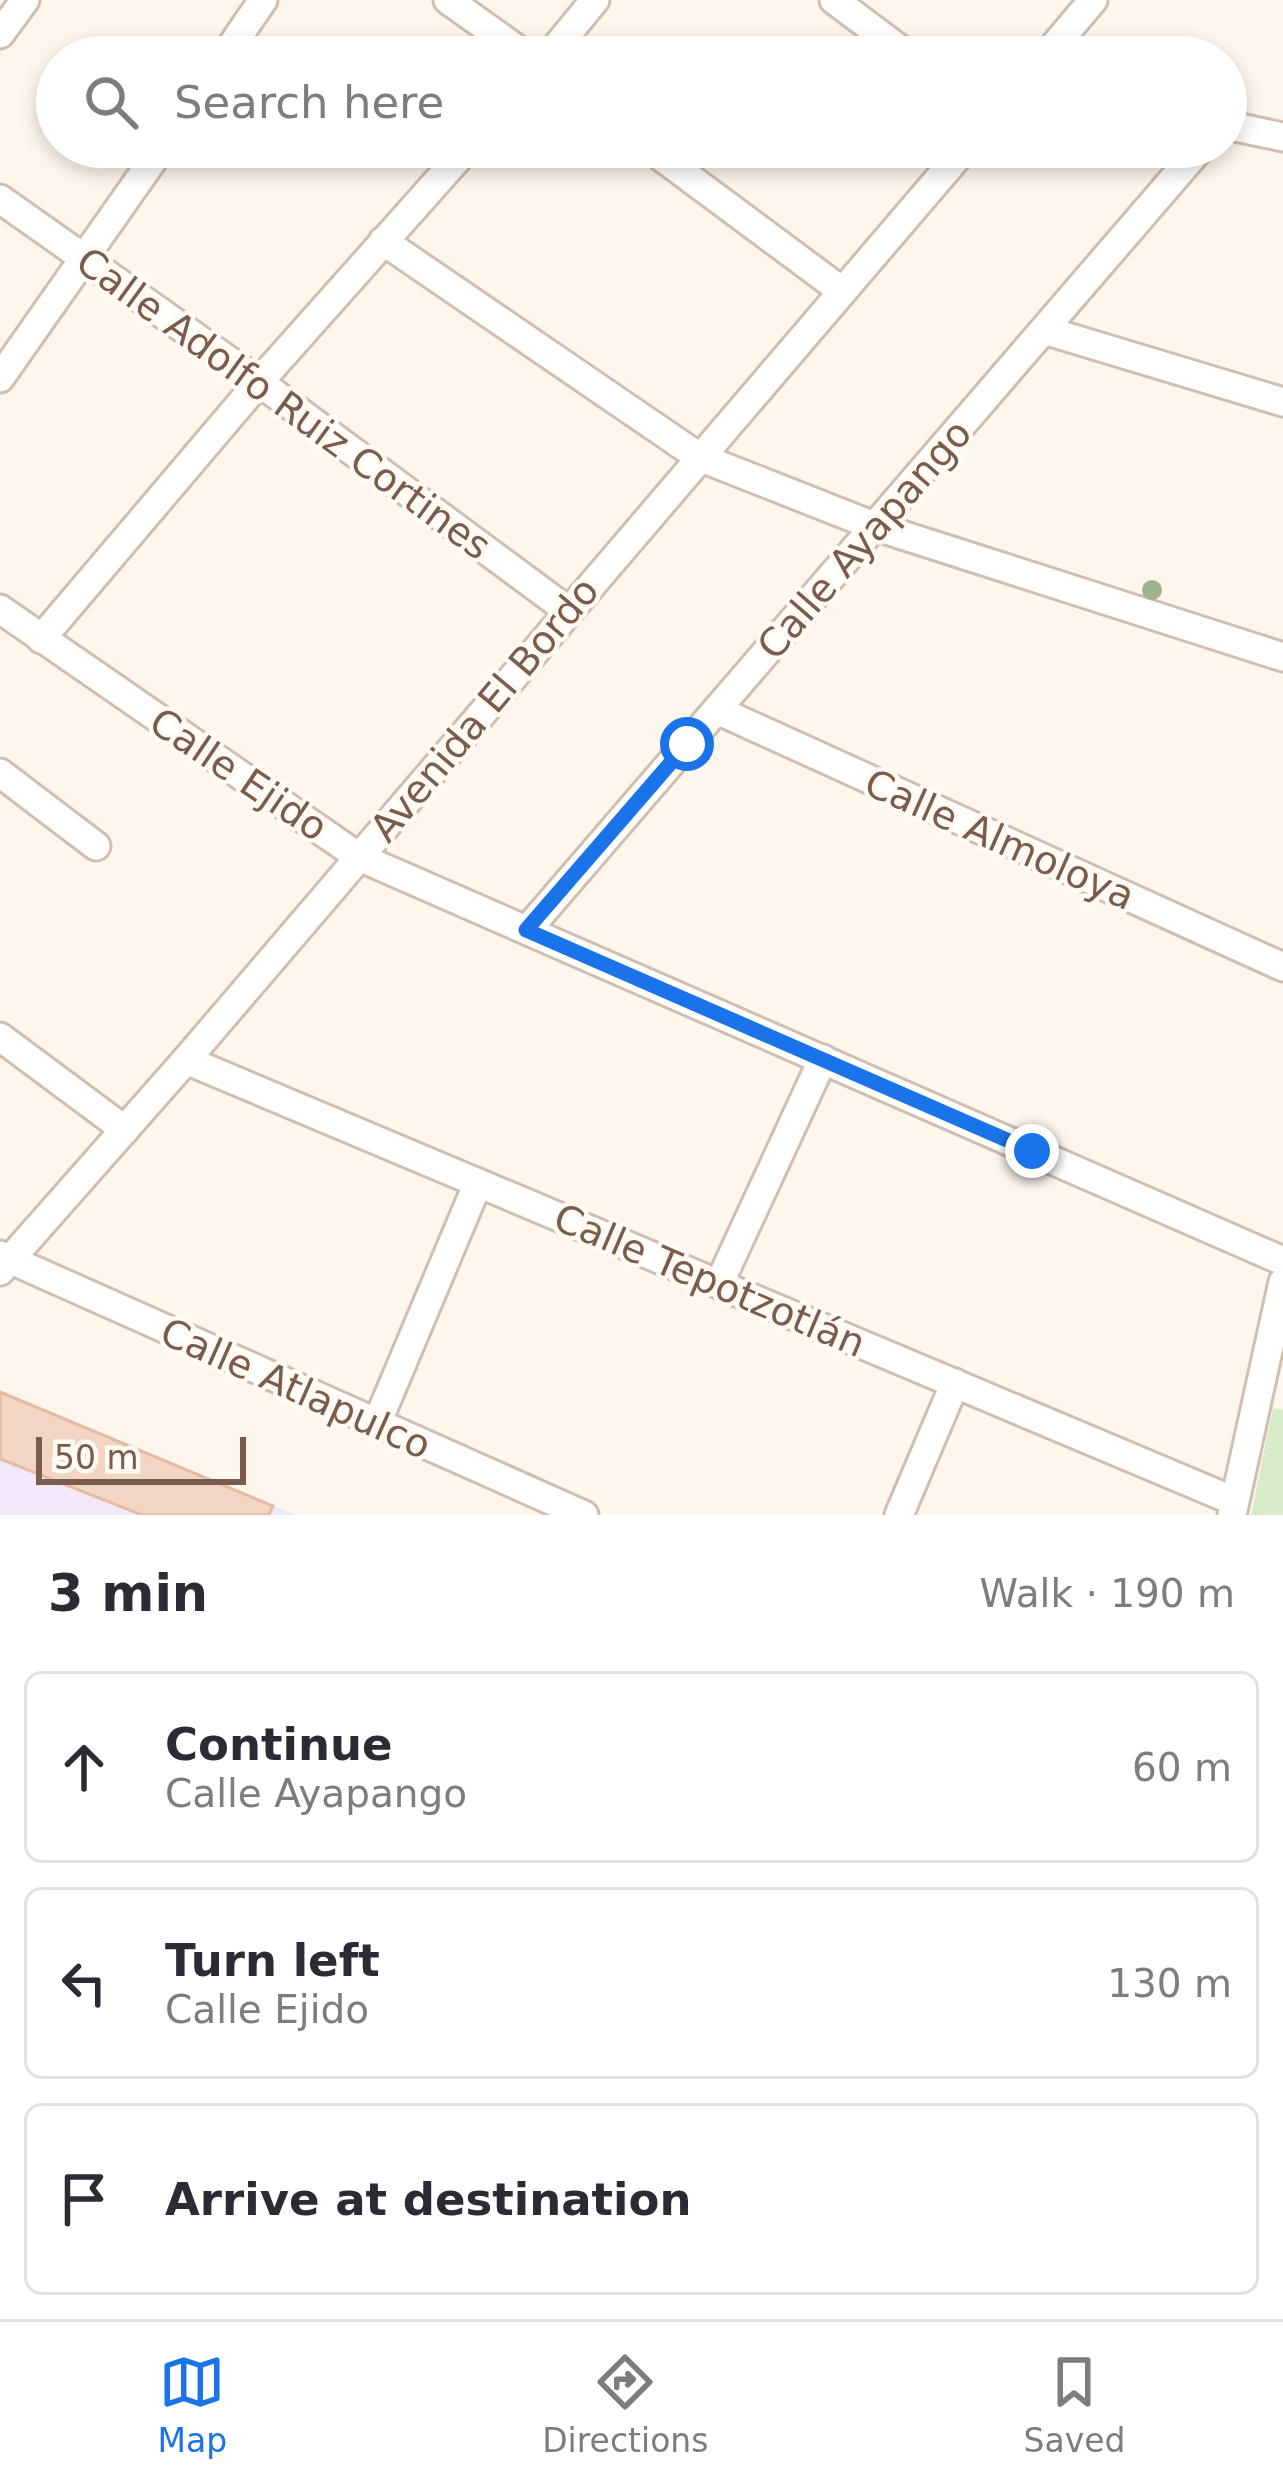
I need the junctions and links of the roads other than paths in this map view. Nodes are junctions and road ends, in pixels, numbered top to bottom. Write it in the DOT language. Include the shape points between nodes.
graph roads {
  1 [pos="25,0"];
  2 [pos="263,0"];
  3 [pos="448,0"];
  4 [pos="595,0"];
  5 [pos="834,0"];
  6 [pos="1093,0"];
  7 [pos="0,34"];
  8 [pos="238,36"];
  9 [pos="498,36"];
  10 [pos="565,36"];
  11 [pos="882,36"];
  12 [pos="1063,36"];
  13 [pos="1247,129"];
  14 [pos="1283,137"];
  15 [pos="147,168"];
  16 [pos="449,168"];
  17 [pos="676,168"];
  18 [pos="948,168"];
  19 [pos="1184,168"];
  20 [pos="0,199"];
  21 [pos="383,241"];
  22 [pos="86,257"];
  23 [pos="842,291"];
  24 [pos="1043,330"];
  25 [pos="0,378"];
  26 [pos="259,382"];
  27 [pos="1283,402"];
  28 [pos="699,457"];
  29 [pos="874,526"];
  30 [pos="0,609"];
  31 [pos="567,610"];
  32 [pos="41,639"];
  33 [pos="1283,657"];
  34 [pos="716,710"];
  35 [pos="0,773"];
  36 [pos="97,846"];
  37 [pos="359,856"];
  38 [pos="526,930"];
  39 [pos="1283,967"];
  40 [pos="0,1037"];
  41 [pos="823,1059"];
  42 [pos="186,1060"];
  43 [pos="125,1130"];
  44 [pos="478,1184"];
  45 [pos="1283,1262"];
  46 [pos="3,1263"];
  47 [pos="1283,1282"];
  48 [pos="719,1284"];
  49 [pos="956,1383"];
  50 [pos="377,1423"];
  51 [pos="1233,1508"];
  52 [pos="584,1515"];
  53 [pos="899,1515"];
  1 -- 7 [label="street"];
  2 -- 8 [label="street"];
  3 -- 9 [label="street"];
  4 -- 10 [label="street"];
  5 -- 11 [label="street"];
  6 -- 12 [label="street"];
  13 -- 14 [label="street"];
  15 -- 22 [label="street"];
  16 -- 21 [label="street"];
  17 -- 23 [label="street"];
  18 -- 23 [label="street, Avenida El Bordo"];
  19 -- 24 [label="street, Calle Ayapango"];
  20 -- 22 [label="street, Calle Adolfo Ruiz Cortines"];
  21 -- 26 [label="street"];
  21 -- 28 [label="street"];
  22 -- 25 [label="street"];
  22 -- 26 [label="street, Calle Adolfo Ruiz Cortines"];
  23 -- 28 [label="street, Avenida El Bordo"];
  24 -- 27 [label="street"];
  24 -- 29 [label="street, Calle Ayapango"];
  26 -- 31 [label="street, Calle Adolfo Ruiz Cortines"];
  26 -- 32 [label="street"];
  28 -- 29 [label="street"];
  28 -- 31 [label="street, Avenida El Bordo"];
  29 -- 33 [label="street"];
  29 -- 34 [label="street, Calle Ayapango"];
  30 -- 32 [label="street, Calle Ejido"];
  31 -- 37 [label="street, Avenida El Bordo"];
  32 -- 37 [label="street, Calle Ejido"];
  34 -- 38 [label="street, Calle Ayapango"];
  34 -- 39 [label="street, Calle Almoloya"];
  35 -- 36 [label="street"];
  37 -- 38 [label="street, Calle Ejido"];
  37 -- 42 [label="street, Avenida El Bordo"];
  38 -- 41 [label="street, Calle Ejido"];
  40 -- 43 [label="street"];
  41 -- 45 [label="street, Calle Ejido"];
  41 -- 48 [label="street"];
  42 -- 43 [label="street, Avenida El Bordo"];
  42 -- 44 [label="street, Calle Tepotzotlán"];
  43 -- 46 [label="street, Avenida El Bordo"];
  44 -- 48 [label="street, Calle Tepotzotlán"];
  44 -- 50 [label="street"];
  46 -- 50 [label="street, Calle Atlapulco"];
  47 -- 51 [label="street"];
  48 -- 49 [label="street, Calle Tepotzotlán"];
  49 -- 51 [label="street, Calle Tepotzotlán"];
  49 -- 53 [label="street"];
  50 -- 52 [label="street, Calle Atlapulco"];
}
